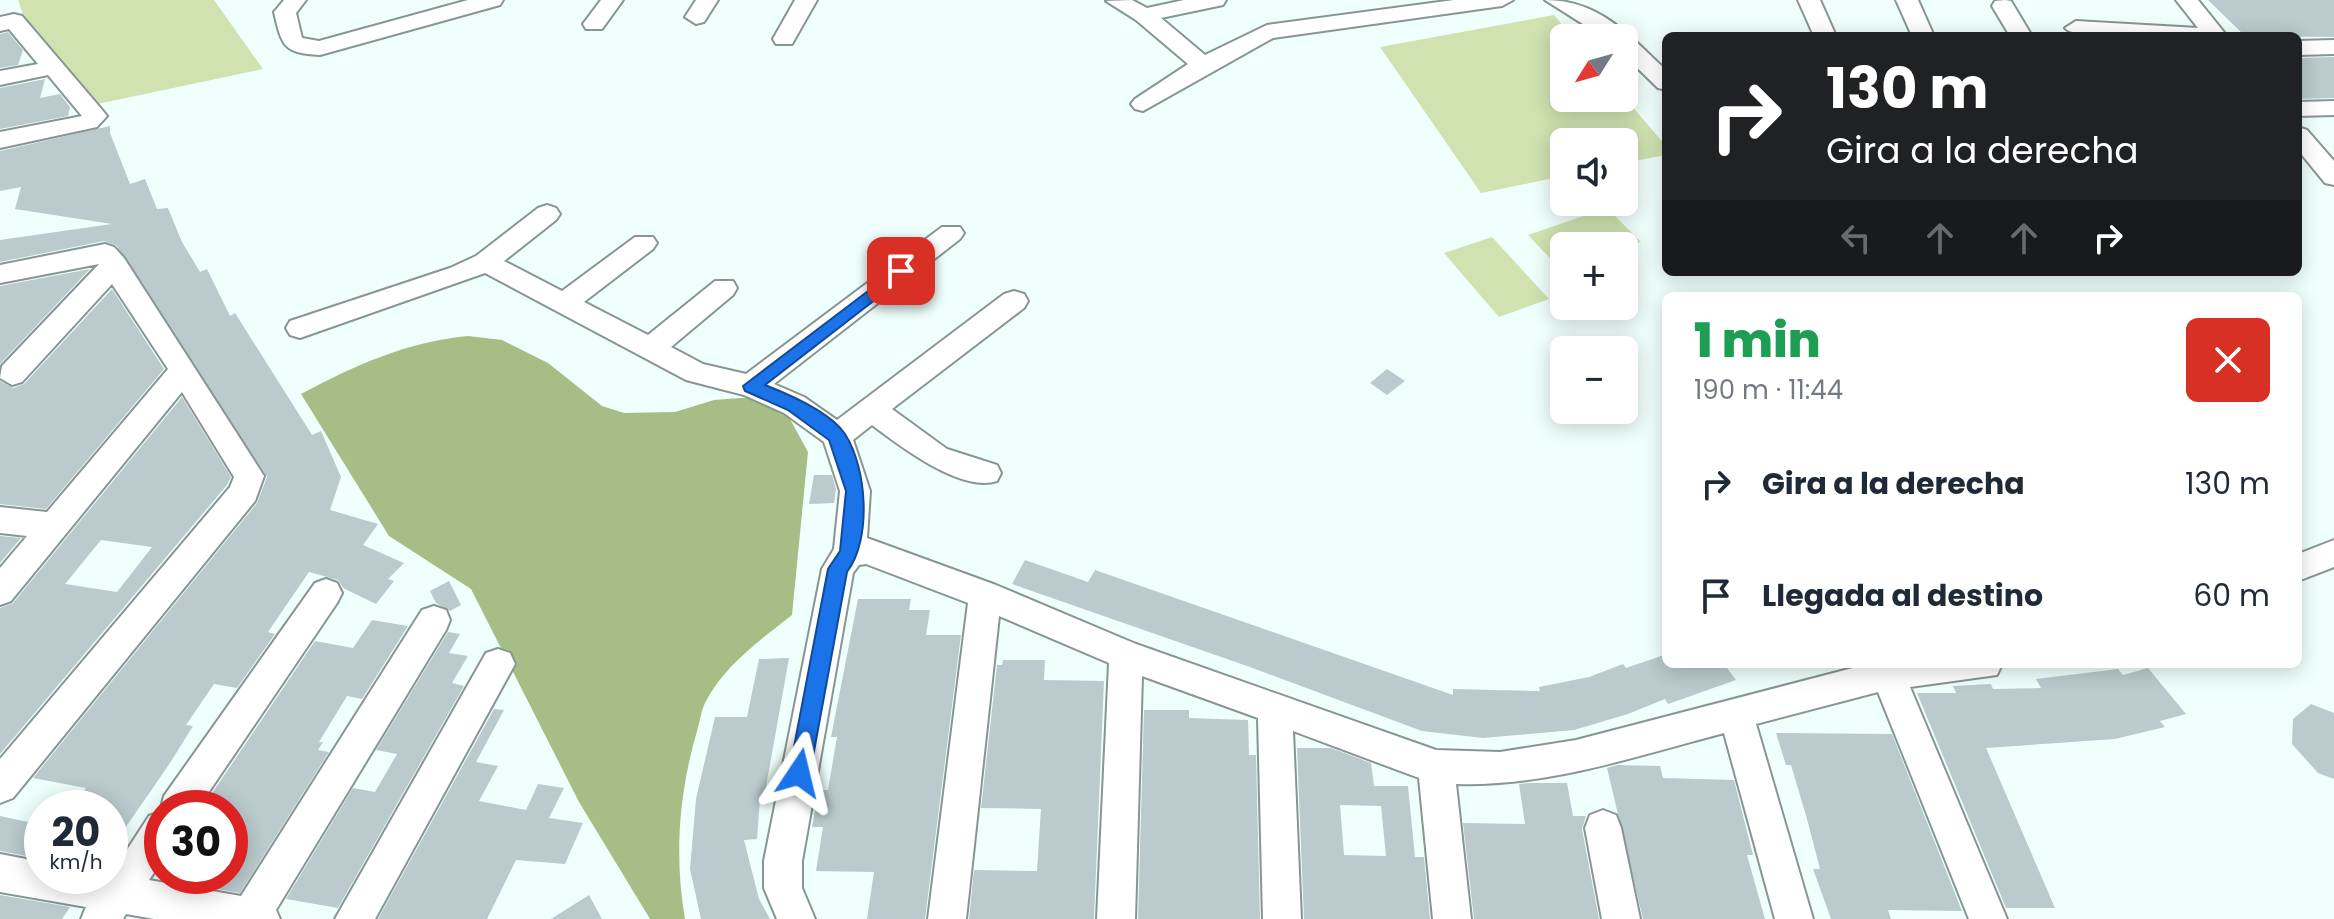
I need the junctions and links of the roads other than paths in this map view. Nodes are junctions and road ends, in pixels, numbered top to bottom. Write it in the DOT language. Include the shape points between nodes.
graph roads {
  1 [pos="295,0"];
  2 [pos="492,0"];
  3 [pos="612,0"];
  4 [pos="806,0"];
  5 [pos="1215,0"];
  6 [pos="1502,0"];
  7 [pos="1556,0"];
  8 [pos="1809,0"];
  9 [pos="1907,0"];
  10 [pos="2187,0"];
  11 [pos="1117,1"];
  12 [pos="2003,6"];
  13 [pos="1144,15"];
  14 [pos="0,24"];
  15 [pos="594,24"];
  16 [pos="1599,24"];
  17 [pos="2076,28"];
  18 [pos="1823,32"];
  19 [pos="1921,32"];
  20 [pos="2019,32"];
  21 [pos="2146,32"];
  22 [pos="2213,32"];
  23 [pos="784,39"];
  24 [pos="2334,47"];
  25 [pos="2302,48"];
  26 [pos="1638,56"];
  27 [pos="1203,65"];
  28 [pos="51,68"];
  29 [pos="0,78"];
  30 [pos="1662,79"];
  31 [pos="1143,104"];
  32 [pos="2334,108"];
  33 [pos="2302,109"];
  34 [pos="0,140"];
  35 [pos="2302,142"];
  36 [pos="2317,166"];
  37 [pos="547,214"];
  38 [pos="951,233"];
  39 [pos="644,243"];
  40 [pos="485,262"];
  41 [pos="115,264"];
  42 [pos="0,274"];
  43 [pos="724,288"];
  44 [pos="1014,301"];
  45 [pos="563,304"];
  46 [pos="300,328"];
  47 [pos="650,349"];
  48 [pos="184,370"];
  49 [pos="12,374"];
  50 [pos="751,386"];
  51 [pos="872,410"];
  52 [pos="837,436"];
  53 [pos="986,473"];
  54 [pos="0,520"];
  55 [pos="55,526"];
  56 [pos="850,553"];
  57 [pos="2334,553"];
  58 [pos="2302,566"];
  59 [pos="0,591"];
  60 [pos="326,593"];
  61 [pos="985,595"];
  62 [pos="434,620"];
  63 [pos="1126,655"];
  64 [pos="498,664"];
  65 [pos="1946,668"];
  66 [pos="1888,674"];
  67 [pos="1275,709"];
  68 [pos="1736,714"];
  69 [pos="1436,767"];
  70 [pos="0,786"];
  71 [pos="189,790"];
  72 [pos="1603,828"];
  73 [pos="144,855"];
  74 [pos="0,873"];
  75 [pos="108,907"];
  76 [pos="253,918"];
  77 [pos="354,919"];
  78 [pos="796,919"];
  79 [pos="947,919"];
  80 [pos="1116,919"];
  81 [pos="1282,919"];
  82 [pos="1452,919"];
  83 [pos="1621,919"];
  84 [pos="1794,919"];
  85 [pos="1988,919"];
  1 -- 2 [label="street" via="285,12 292,41 320,48"];
  3 -- 15 [label="street"];
  4 -- 23 [label="street"];
  5 -- 13 [label="street"];
  6 -- 27 [label="street" via="1290,27 1253,37"];
  7 -- 16 [label="street"];
  8 -- 18 [label="street"];
  9 -- 19 [label="street"];
  10 -- 22 [label="street"];
  11 -- 13 [label="street"];
  12 -- 20 [label="street"];
  13 -- 27 [label="street"];
  14 -- 28 [label="street" via="14,21"];
  17 -- 21 [label="street"];
  24 -- 25 [label="street"];
  26 -- 30 [label="street"];
  27 -- 31 [label="street"];
  28 -- 29 [label="street"];
  28 -- 34 [label="street" via="67,81 93,119"];
  32 -- 33 [label="street"];
  35 -- 36 [label="street"];
  37 -- 40 [label="street"];
  38 -- 50 [label="street"];
  39 -- 45 [label="street"];
  40 -- 45 [label="street"];
  40 -- 46 [label="street"];
  41 -- 42 [label="street" via="105,253"];
  41 -- 48 [label="street"];
  41 -- 49 [label="street"];
  43 -- 47 [label="street"];
  44 -- 51 [label="street"];
  45 -- 47 [label="street"];
  47 -- 50 [label="street" via="696,373"];
  48 -- 55 [label="street"];
  48 -- 70 [label="street" via="243,462 249,476 244,492"];
  50 -- 52 [label="street" via="794,405"];
  51 -- 52 [label="street"];
  51 -- 53 [label="street" via="937,457"];
  52 -- 56 [label="street" via="855,491"];
  54 -- 55 [label="street"];
  55 -- 59 [label="street"];
  56 -- 61 [label="street" via="867,551"];
  56 -- 78 [label="street" via="838,569 783,861 783,888"];
  57 -- 58 [label="street"];
  60 -- 71 [label="street"];
  61 -- 63 [label="street"];
  61 -- 79 [label="street"];
  62 -- 76 [label="street"];
  63 -- 67 [label="street"];
  63 -- 80 [label="street"];
  64 -- 77 [label="street"];
  65 -- 66 [label="street"];
  66 -- 68 [label="street"];
  66 -- 85 [label="street"];
  67 -- 69 [label="street"];
  67 -- 81 [label="street"];
  68 -- 69 [label="street" via="1576,756 1500,769"];
  68 -- 84 [label="street"];
  69 -- 82 [label="street"];
  72 -- 83 [label="street"];
  73 -- 75 [label="street"];
  74 -- 75 [label="street"];
  75 -- 76 [label="street"];
}
